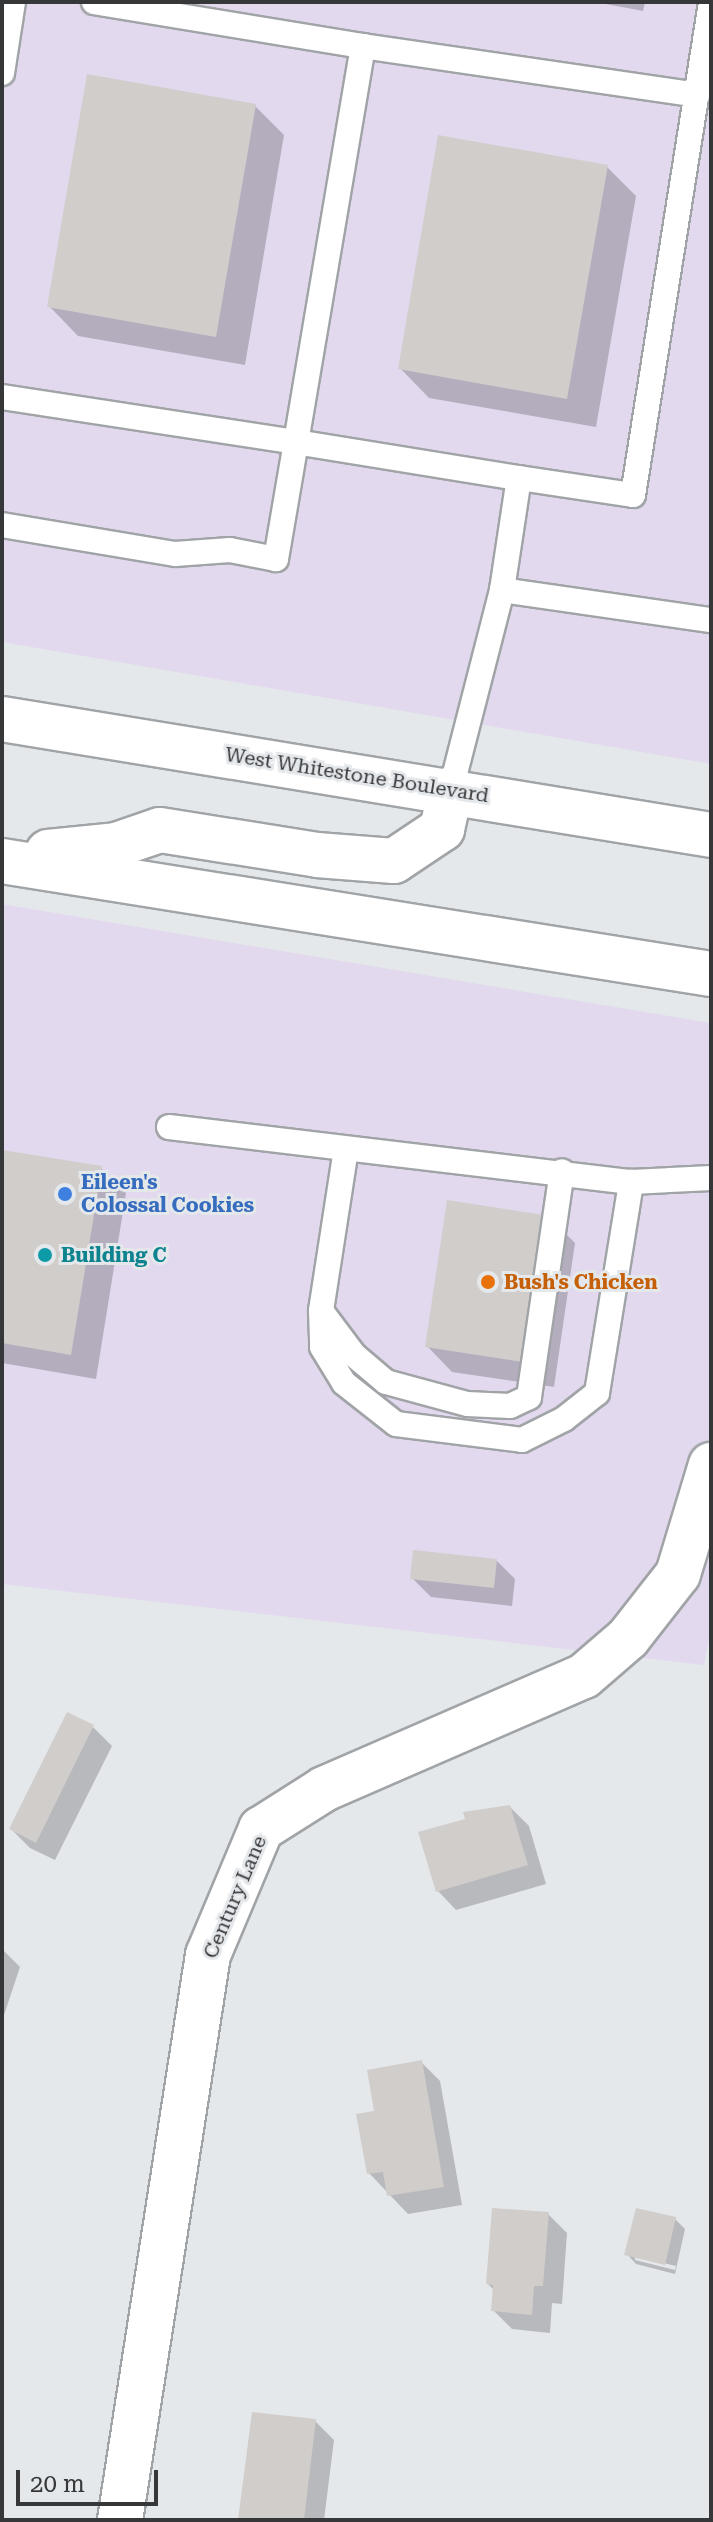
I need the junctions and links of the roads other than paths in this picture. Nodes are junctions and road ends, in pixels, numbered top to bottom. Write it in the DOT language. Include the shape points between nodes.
graph roads {
  1 [pos="13,2"];
  2 [pos="94,2"];
  3 [pos="711,3"];
  4 [pos="363,46"];
  5 [pos="2,73"];
  6 [pos="697,95"];
  7 [pos="2,397"];
  8 [pos="296,442"];
  9 [pos="519,478"];
  10 [pos="2,525"];
  11 [pos="502,590"];
  12 [pos="711,620"];
  13 [pos="2,719"];
  14 [pos="451,789"];
  15 [pos="711,835"];
  16 [pos="2,859"];
  17 [pos="711,974"];
  18 [pos="169,1127"];
  19 [pos="346,1149"];
  20 [pos="562,1171"];
  21 [pos="711,1178"];
  22 [pos="631,1182"];
  23 [pos="321,1311"];
  24 [pos="711,1465"];
  25 [pos="120,2520"];
  1 -- 5 [label="lane"];
  2 -- 4 [label="lane"];
  3 -- 6 [label="lane"];
  4 -- 6 [label="lane"];
  4 -- 8 [label="lane"];
  6 -- 9 [label="lane" via="633,495"];
  7 -- 8 [label="lane"];
  8 -- 9 [label="lane"];
  8 -- 10 [label="lane" via="276,559 230,550 175,554"];
  9 -- 11 [label="lane"];
  11 -- 12 [label="lane"];
  11 -- 14 [label="lane"];
  13 -- 14 [label="main road, West Whitestone Boulevard"];
  14 -- 15 [label="main road, West Whitestone Boulevard"];
  14 -- 16 [label="main road" via="442,829 394,861 317,855 160,830 116,845"];
  16 -- 17 [label="main road"];
  18 -- 19 [label="lane"];
  19 -- 20 [label="lane"];
  19 -- 23 [label="lane"];
  20 -- 22 [label="lane"];
  20 -- 23 [label="lane" via="529,1397 510,1406 467,1404 386,1382 354,1355"];
  21 -- 22 [label="lane"];
  22 -- 23 [label="lane" via="597,1393 564,1419 522,1440 396,1424 344,1383 322,1347"];
  24 -- 25 [label="main road, Century Lane" via="678,1574 628,1638 584,1676 324,1789 261,1829 208,1955"];
}
